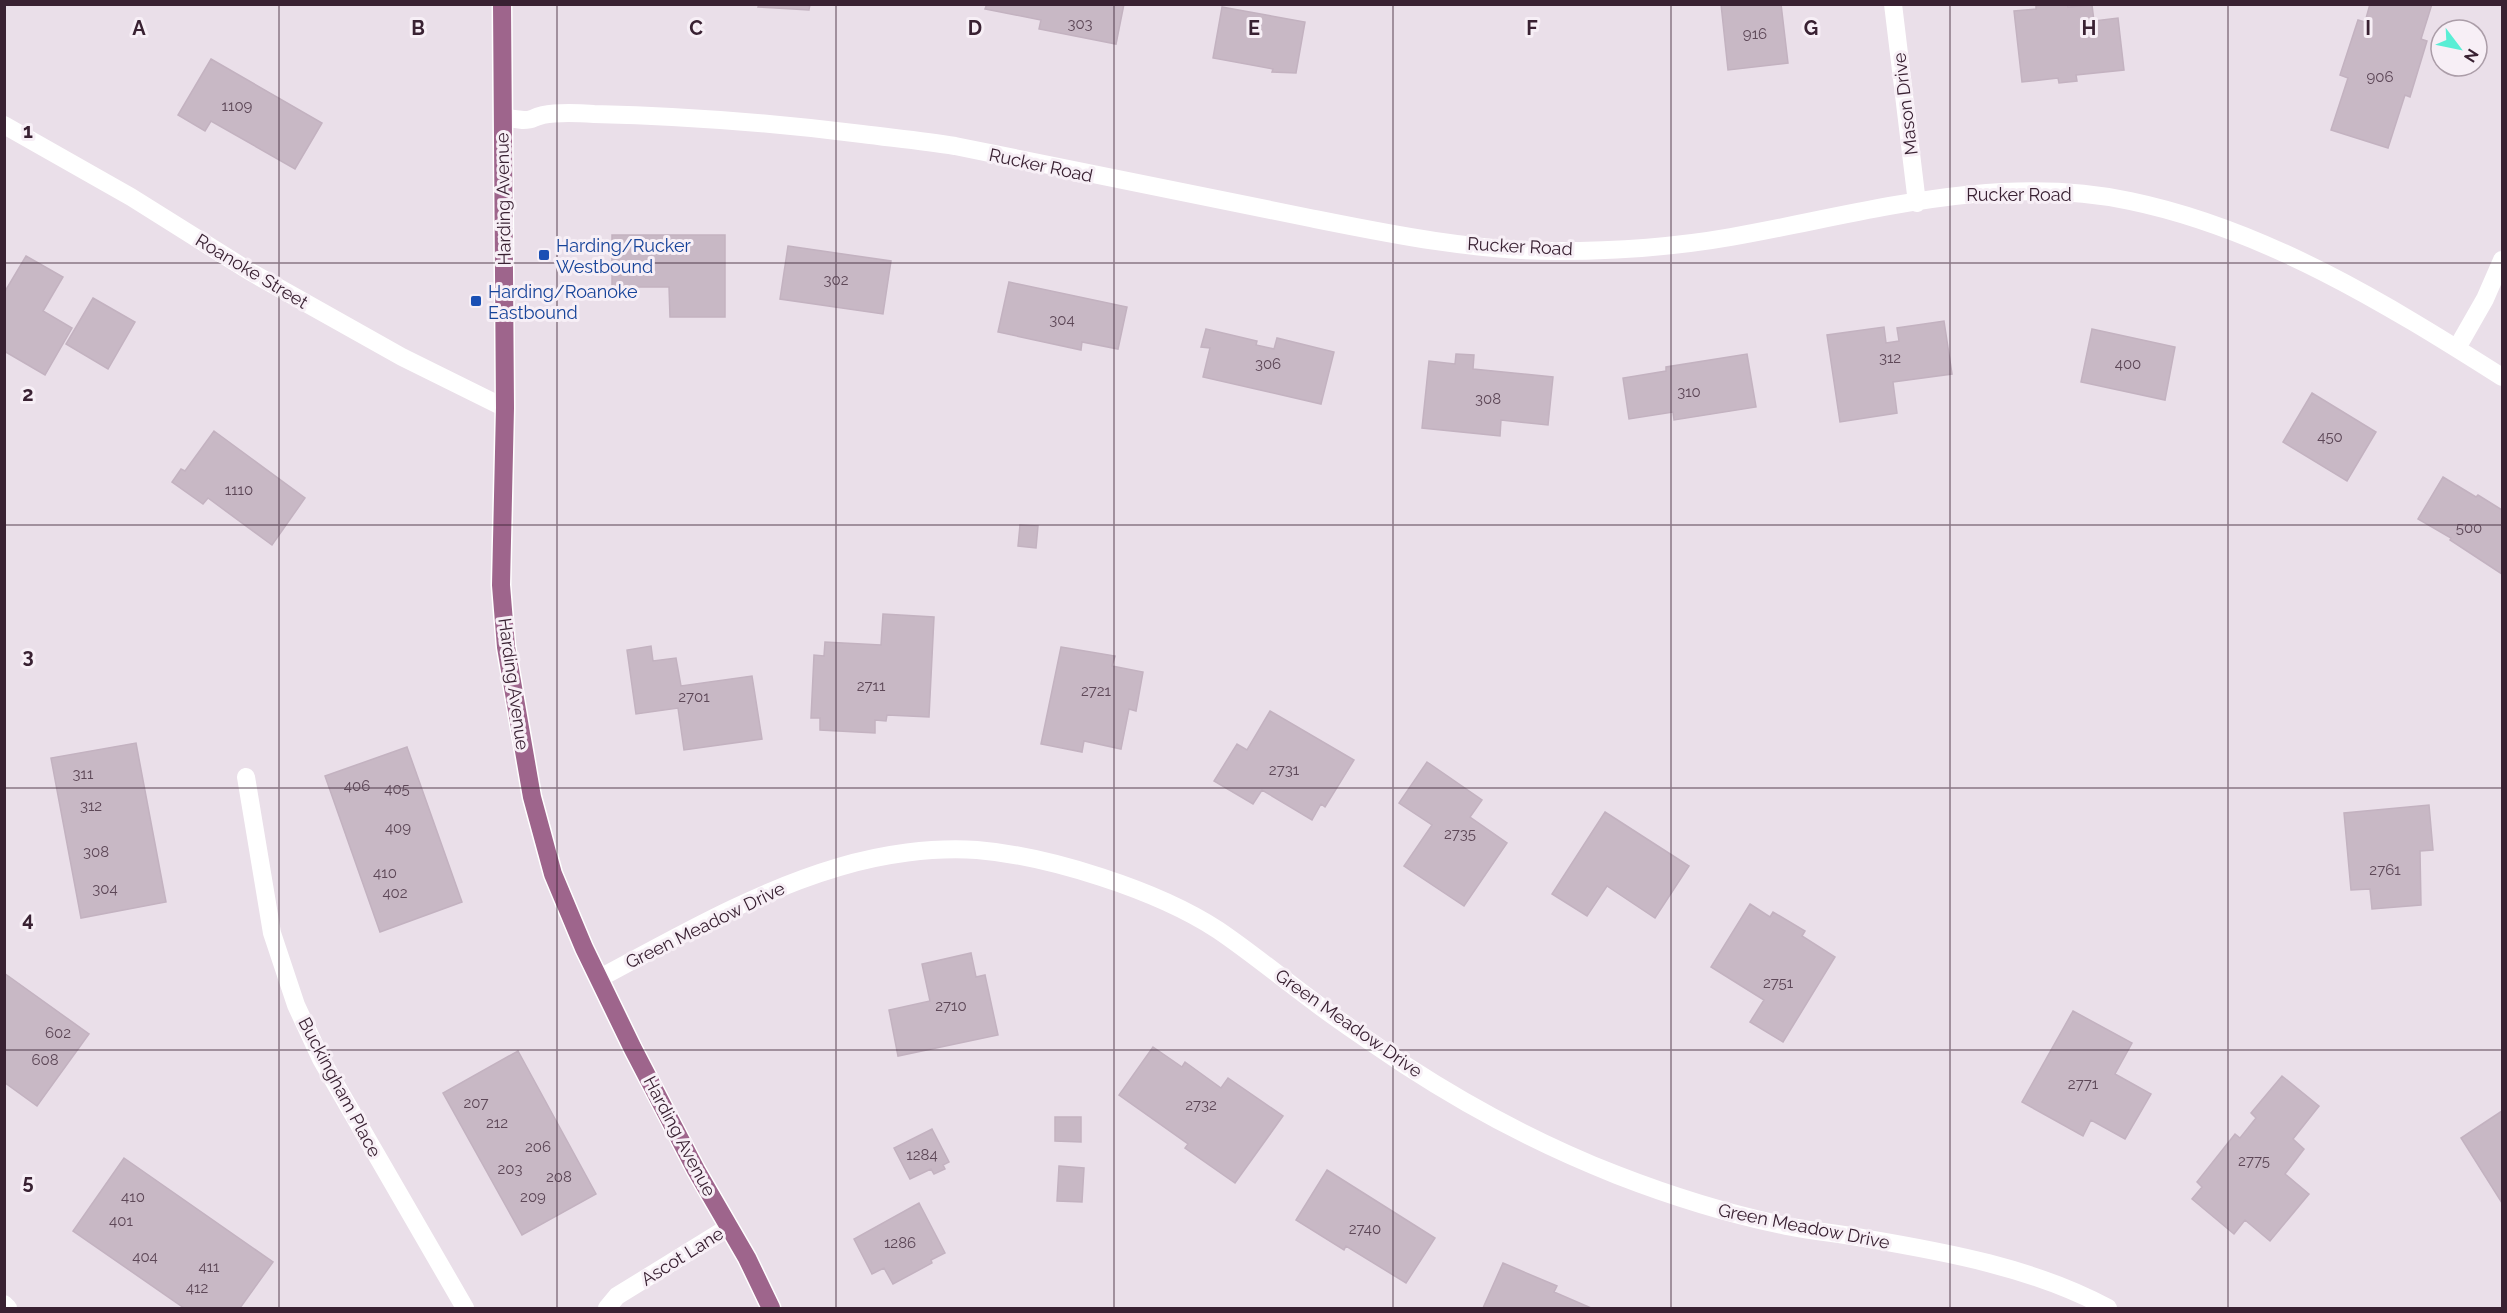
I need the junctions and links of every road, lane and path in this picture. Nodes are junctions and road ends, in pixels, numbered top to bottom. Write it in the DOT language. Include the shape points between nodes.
graph roads {
  1 [pos="502,4"];
  2 [pos="1893,4"];
  3 [pos="502,118"];
  4 [pos="4,125"];
  5 [pos="1917,203"];
  6 [pos="2502,260"];
  7 [pos="2457,348"];
  8 [pos="2502,377"];
  9 [pos="505,408"];
  10 [pos="246,777"];
  11 [pos="600,978"];
  12 [pos="729,1227"];
  13 [pos="4,1304"];
  14 [pos="8,1308"];
  15 [pos="465,1308"];
  16 [pos="607,1308"];
  17 [pos="771,1308"];
  18 [pos="2108,1308"];
  1 -- 3 [label="main road, Harding Avenue"];
  2 -- 5 [label="street, Mason Drive"];
  3 -- 5 [label="street, Rucker Road" via="528,121 545,114 593,114 734,121 950,145 1388,233 1499,248 1556,251 1649,247 1724,238"];
  3 -- 9 [label="main road, Harding Avenue"];
  4 -- 9 [label="street, Roanoke Street" via="131,197 249,272 402,357"];
  5 -- 7 [label="street, Rucker Road" via="1958,194 2056,191 2167,210 2292,258 2374,298"];
  6 -- 7 [label="street"];
  7 -- 8 [label="street, Rucker Road"];
  9 -- 11 [label="main road, Harding Avenue" via="501,585 516,716 553,874"];
  10 -- 15 [label="street, Buckingham Place" via="272,933 296,1005 321,1059"];
  11 -- 12 [label="main road, Harding Avenue" via="633,1049"];
  11 -- 18 [label="street, Green Meadow Drive" via="750,900 841,866 951,849 1053,863 1137,891 1217,930 1407,1066 1482,1111 1618,1175 1717,1210 1951,1255 2037,1277"];
  12 -- 16 [label="street, Ascot Lane" via="617,1296"];
  12 -- 17 [label="main road, Harding Avenue"];
  13 -- 14 [label="street"];
}
